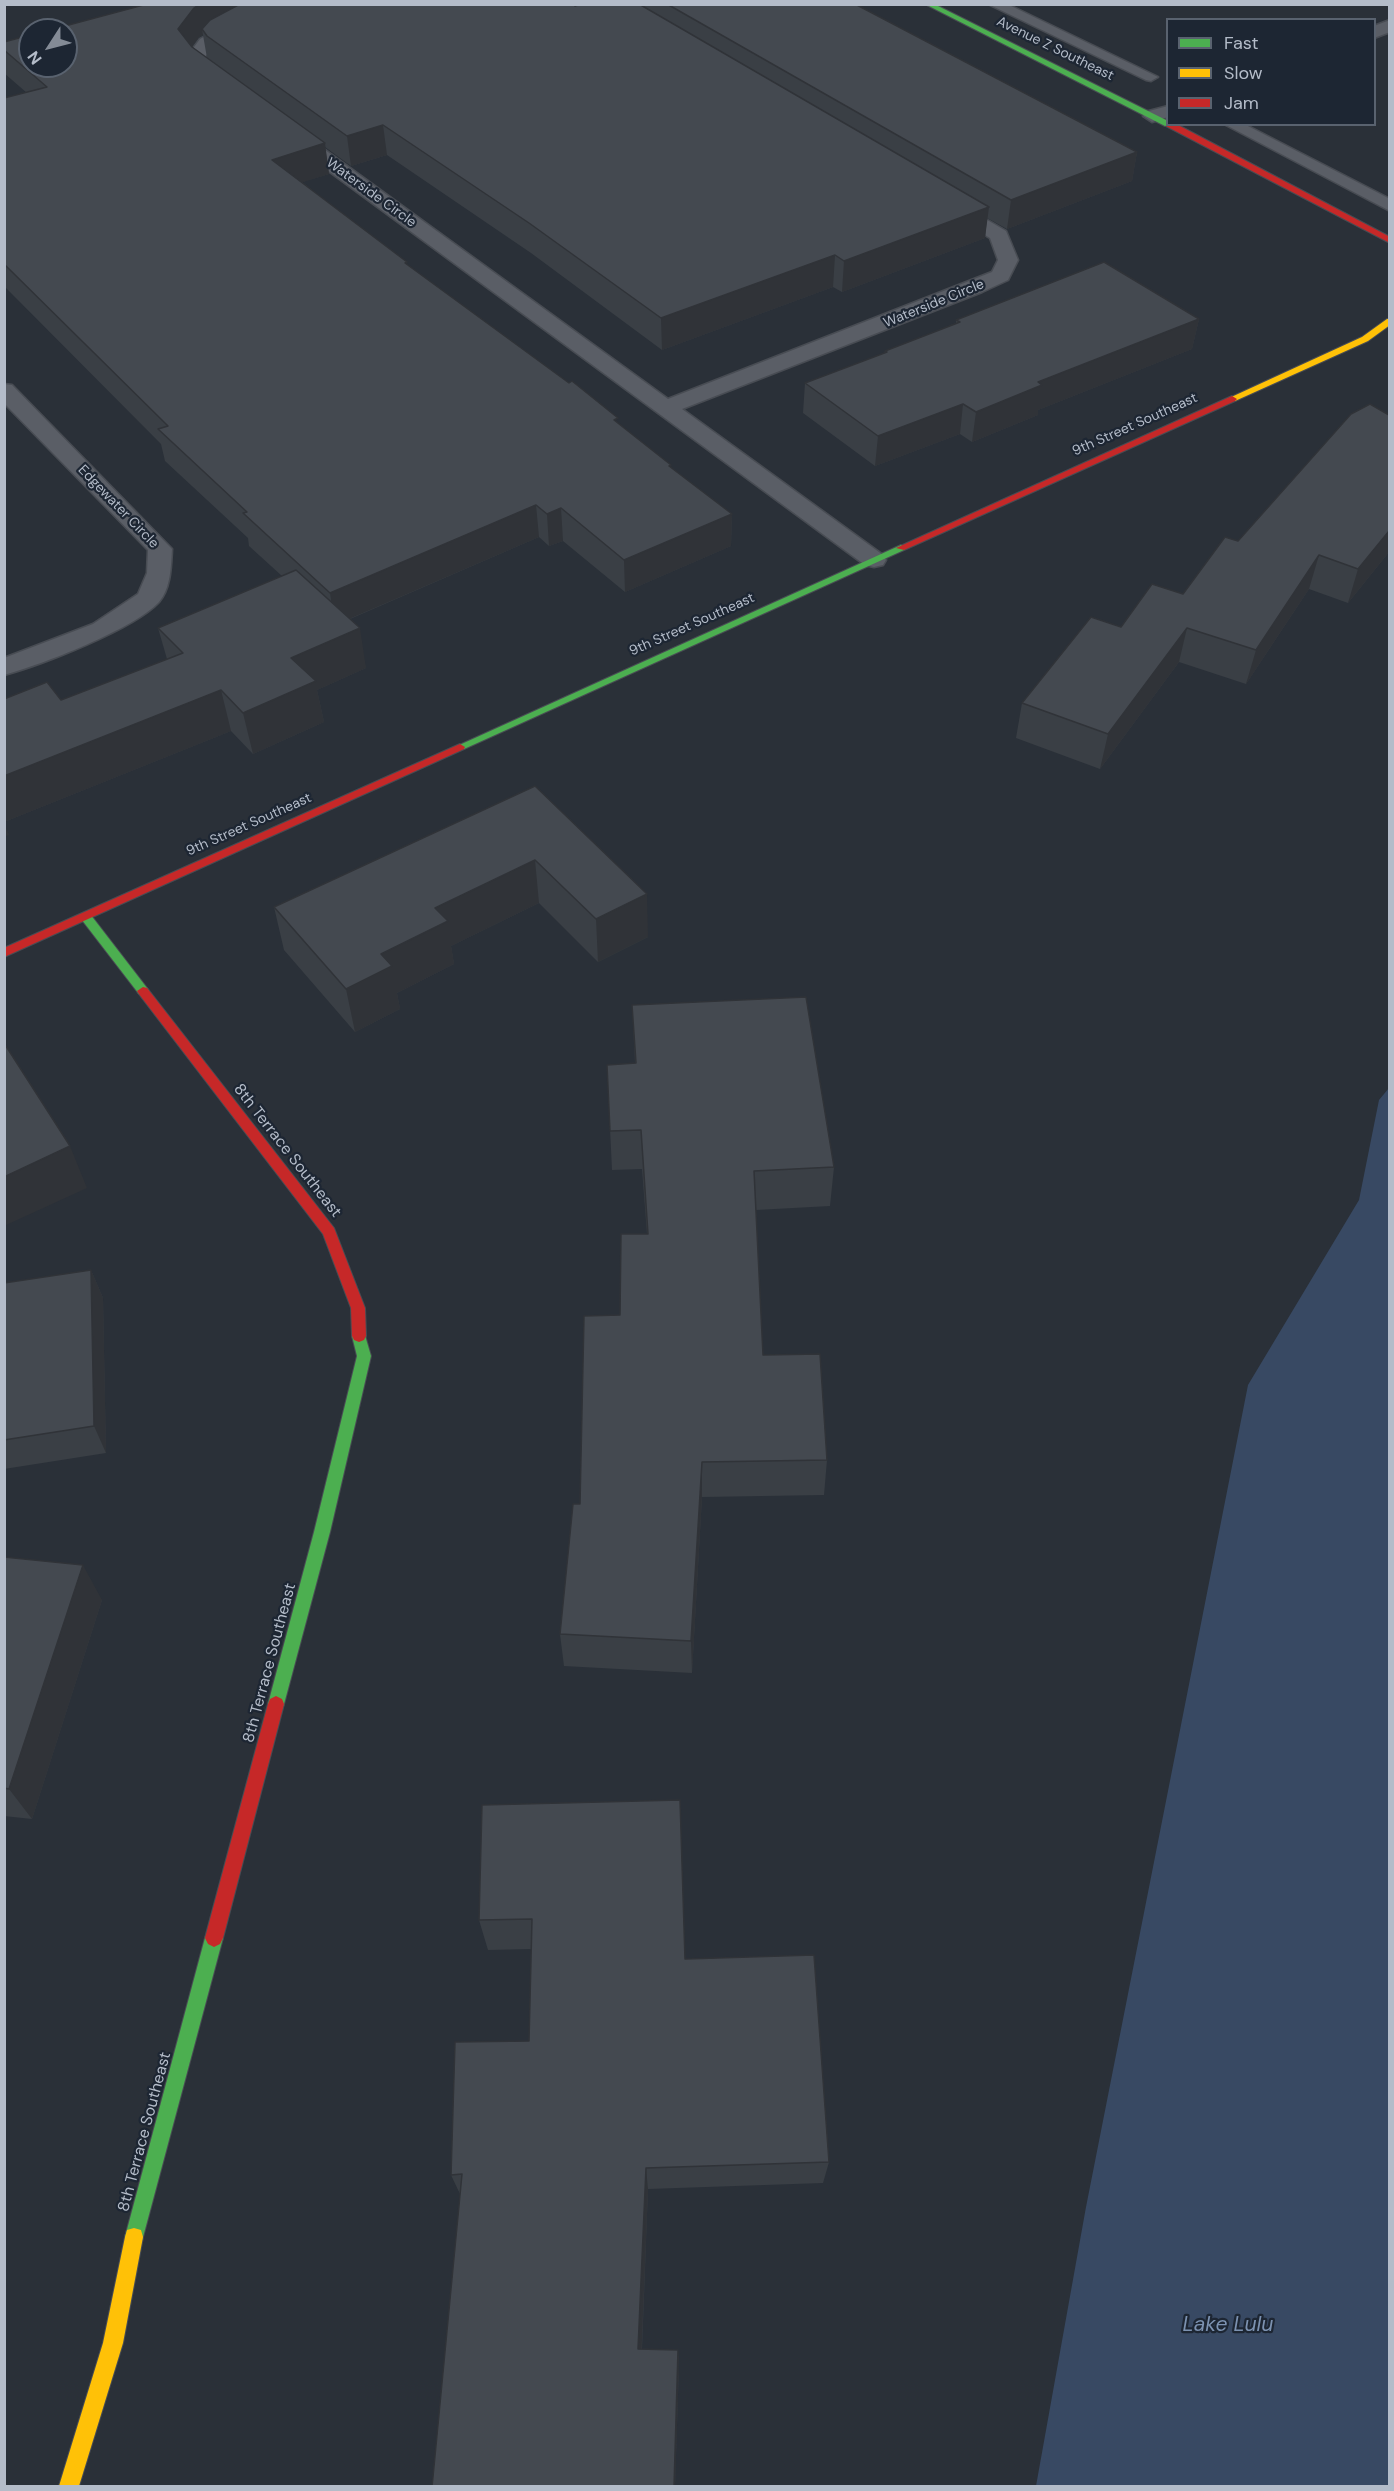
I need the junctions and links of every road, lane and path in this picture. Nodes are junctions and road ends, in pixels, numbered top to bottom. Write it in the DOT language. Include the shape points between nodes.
graph roads {
  1 [pos="323,4"];
  2 [pos="928,4"];
  3 [pos="995,4"];
  4 [pos="1388,17"];
  5 [pos="1376,31"];
  6 [pos="1151,77"];
  7 [pos="234,92"];
  8 [pos="1164,119"];
  9 [pos="272,120"];
  10 [pos="1177,126"];
  11 [pos="1235,126"];
  12 [pos="928,194"];
  13 [pos="1389,206"];
  14 [pos="1389,241"];
  15 [pos="1389,321"];
  16 [pos="4,390"];
  17 [pos="666,408"];
  18 [pos="874,560"];
  19 [pos="4,667"];
  20 [pos="86,917"];
  21 [pos="4,952"];
  22 [pos="69,2487"];
  1 -- 7 [label="street" via="226,33 206,43 195,58 205,71"];
  2 -- 8 [label="street, Avenue Z Southeast"];
  3 -- 6 [label="lane"];
  4 -- 5 [label="street"];
  9 -- 17 [label="street, Waterside Circle"];
  10 -- 14 [label="street, Avenue Z Southeast"];
  11 -- 13 [label="lane"];
  12 -- 17 [label="street, Waterside Circle" via="999,235 1008,260 1001,276"];
  15 -- 18 [label="street, 9th Street Southeast" via="1365,339"];
  16 -- 19 [label="street, Edgewater Circle" via="160,549 159,573 149,598 102,628"];
  17 -- 18 [label="street, Waterside Circle"];
  18 -- 20 [label="street, 9th Street Southeast"];
  20 -- 21 [label="street, 9th Street Southeast"];
  20 -- 22 [label="street, 8th Terrace Southeast" via="329,1232 358,1308 364,1356 319,1543 129,2255 126,2286"];
}
